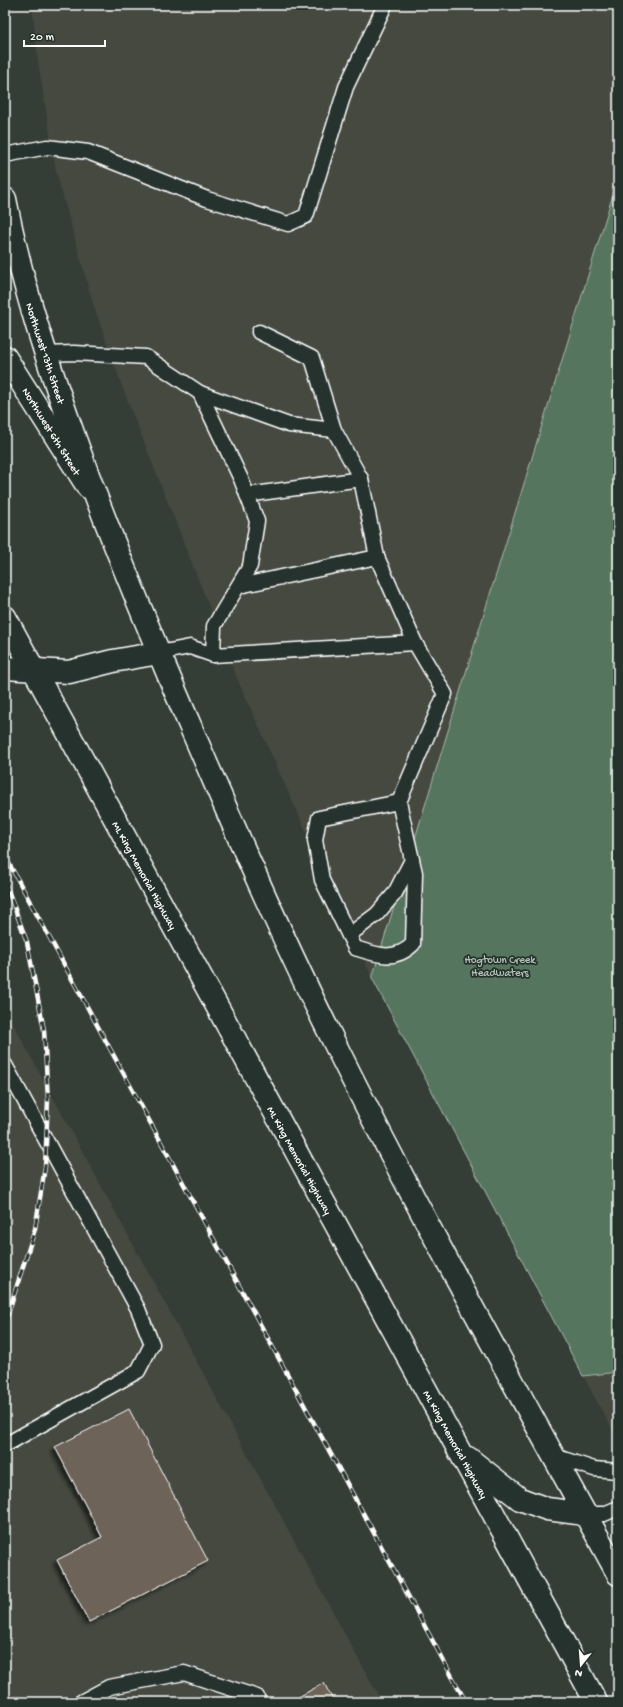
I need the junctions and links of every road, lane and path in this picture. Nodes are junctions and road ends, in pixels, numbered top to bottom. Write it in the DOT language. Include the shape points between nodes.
graph roads {
  1 [pos="385,5"];
  2 [pos="5,155"];
  3 [pos="5,199"];
  4 [pos="259,332"];
  5 [pos="46,354"];
  6 [pos="5,357"];
  7 [pos="200,393"];
  8 [pos="334,430"];
  9 [pos="361,479"];
  10 [pos="247,495"];
  11 [pos="99,505"];
  12 [pos="377,556"];
  13 [pos="239,586"];
  14 [pos="5,617"];
  15 [pos="415,643"];
  16 [pos="159,653"];
  17 [pos="213,655"];
  18 [pos="5,668"];
  19 [pos="32,670"];
  20 [pos="399,802"];
  21 [pos="412,860"];
  22 [pos="348,935"];
  23 [pos="5,1065"];
  24 [pos="5,1445"];
  25 [pos="460,1453"];
  26 [pos="554,1456"];
  27 [pos="618,1471"];
  28 [pos="618,1508"];
  29 [pos="586,1514"];
  30 [pos="618,1574"];
  31 [pos="257,1697"];
  32 [pos="80,1702"];
  33 [pos="596,1702"];
  1 -- 2 [label="lane" via="346,87 306,216 288,224 207,198 88,152 47,147"];
  3 -- 5 [label="main road, Northwest 13th Street" via="14,243"];
  4 -- 8 [label="lane" via="312,358"];
  5 -- 7 [label="lane" via="146,357"];
  5 -- 11 [label="main road, Northwest 13th Street"];
  6 -- 11 [label="main road, Northwest 6th Street"];
  7 -- 8 [label="lane" via="289,425"];
  7 -- 10 [label="lane"];
  8 -- 9 [label="lane"];
  9 -- 10 [label="lane"];
  9 -- 12 [label="lane"];
  10 -- 13 [label="lane" via="257,521 250,566"];
  11 -- 16 [label="main road"];
  12 -- 13 [label="lane"];
  12 -- 15 [label="lane"];
  13 -- 17 [label="lane" via="214,626"];
  14 -- 19 [label="main road, ML King Memorial Highway"];
  15 -- 17 [label="lane"];
  15 -- 20 [label="lane" via="445,694"];
  16 -- 17 [label="lane" via="190,647"];
  16 -- 19 [label="main road" via="113,660 69,672"];
  16 -- 26 [label="main road" via="237,835 331,1036 435,1238"];
  18 -- 19 [label="main road"];
  19 -- 25 [label="main road, ML King Memorial Highway"];
  20 -- 21 [label="lane"];
  20 -- 22 [label="lane" via="319,818 315,840 322,880"];
  21 -- 22 [label="lane" via="395,893 377,914"];
  21 -- 22 [label="lane" via="415,873 413,944 404,952 380,956 355,948"];
  23 -- 24 [label="lane" via="138,1309 152,1344 138,1371"];
  25 -- 29 [label="main road" via="520,1499 547,1509"];
  25 -- 33 [label="main road, ML King Memorial Highway"];
  26 -- 27 [label="lane" via="594,1469"];
  26 -- 29 [label="main road"];
  28 -- 29 [label="lane" via="604,1514"];
  29 -- 30 [label="main road"];
  31 -- 32 [label="lane" via="184,1673 110,1687"];
}
